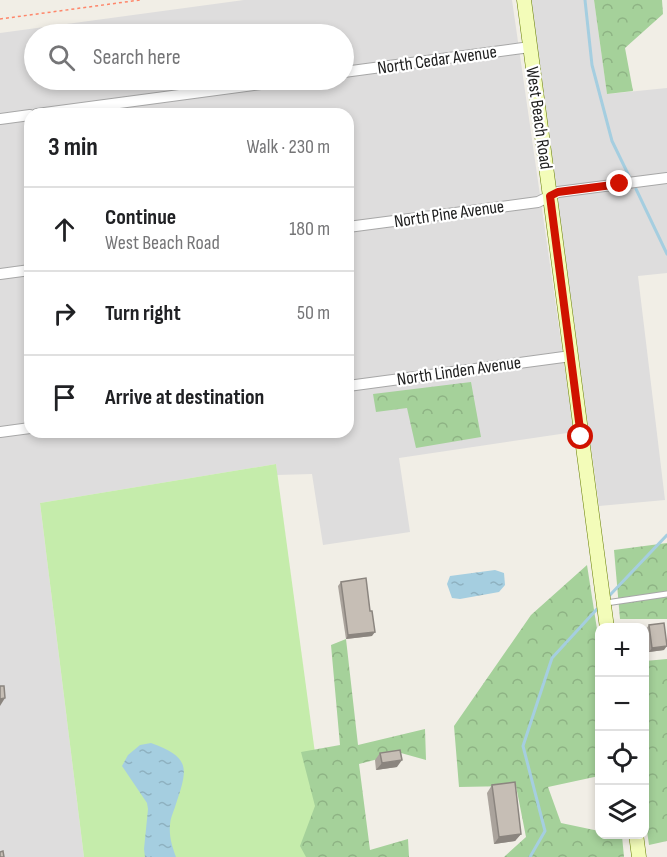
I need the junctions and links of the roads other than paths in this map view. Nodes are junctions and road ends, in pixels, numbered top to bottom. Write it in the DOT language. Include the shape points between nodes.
graph roads {
  1 [pos="524,0"];
  2 [pos="530,47"];
  3 [pos="354,71"];
  4 [pos="216,90"];
  5 [pos="82,108"];
  6 [pos="24,116"];
  7 [pos="0,119"];
  8 [pos="667,178"];
  9 [pos="550,196"];
  10 [pos="354,226"];
  11 [pos="24,271"];
  12 [pos="0,274"];
  13 [pos="571,356"];
  14 [pos="354,385"];
  15 [pos="24,429"];
  16 [pos="0,432"];
  17 [pos="667,594"];
  18 [pos="604,603"];
  19 [pos="606,623"];
  20 [pos="637,839"];
  21 [pos="639,857"];
  1 -- 2 [label="street, West Beach Road"];
  2 -- 3 [label="street, North Cedar Avenue"];
  2 -- 9 [label="street, West Beach Road"];
  4 -- 5 [label="street"];
  6 -- 7 [label="street"];
  8 -- 9 [label="street, North Pine Avenue"];
  9 -- 10 [label="street, North Pine Avenue" via="538,202"];
  9 -- 13 [label="street, West Beach Road"];
  11 -- 12 [label="street"];
  13 -- 14 [label="street, North Linden Avenue"];
  13 -- 18 [label="street, West Beach Road"];
  15 -- 16 [label="street"];
  17 -- 18 [label="lane"];
  18 -- 19 [label="street, West Beach Road"];
  20 -- 21 [label="street"];
}
